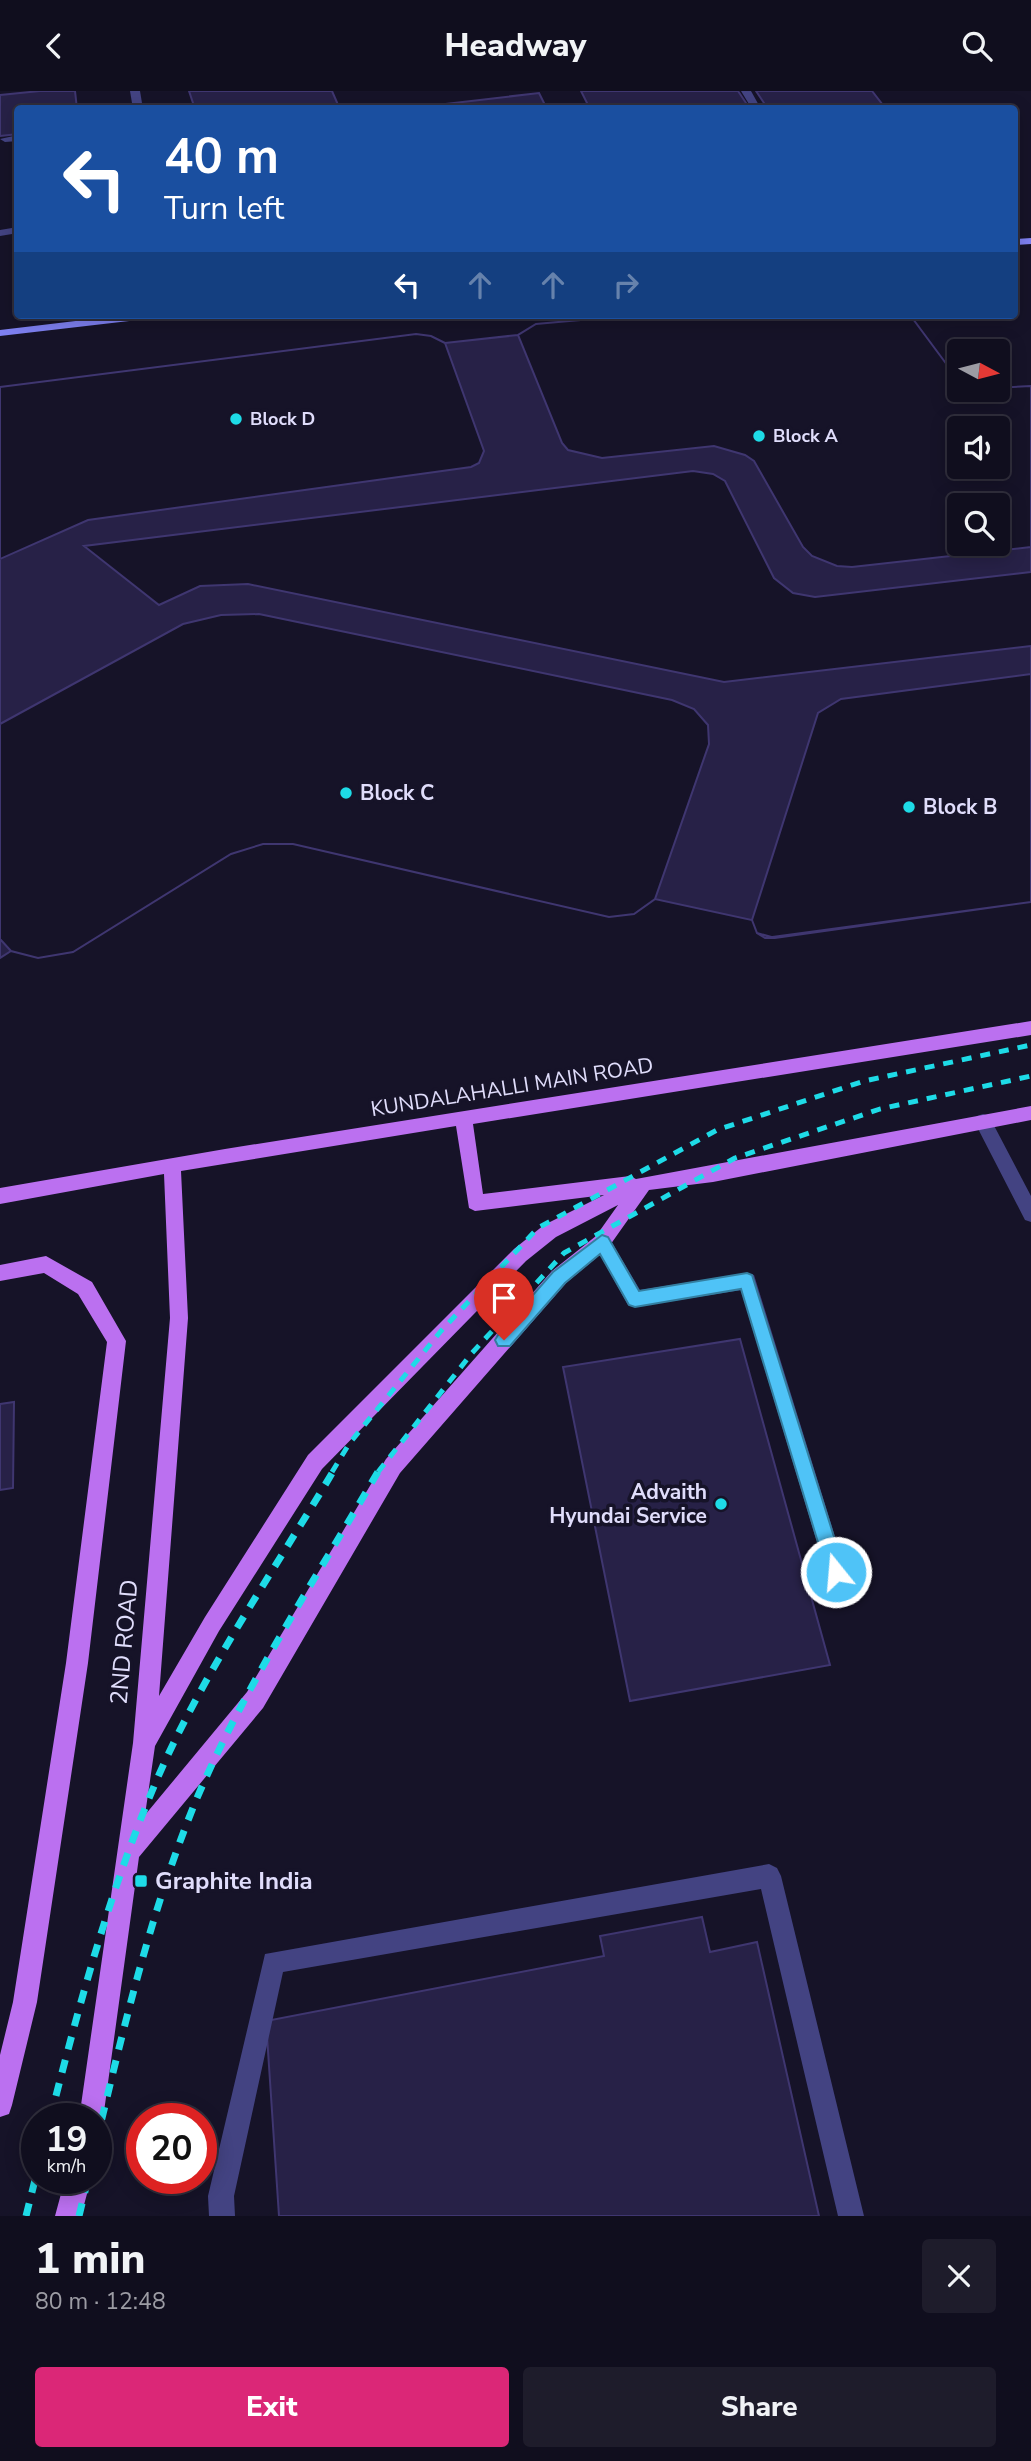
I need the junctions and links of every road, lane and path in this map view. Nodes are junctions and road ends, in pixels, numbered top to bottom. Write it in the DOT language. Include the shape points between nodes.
graph roads {
  1 [pos="14,138"];
  2 [pos="5,139"];
  3 [pos="121,319"];
  4 [pos="0,333"];
  5 [pos="1031,1028"];
  6 [pos="1031,1113"];
  7 [pos="464,1118"];
  8 [pos="983,1121"];
  9 [pos="172,1166"];
  10 [pos="644,1183"];
  11 [pos="0,1196"];
  12 [pos="1031,1214"];
  13 [pos="602,1242"];
  14 [pos="0,1273"];
  15 [pos="836,1572"];
  16 [pos="144,1743"];
  17 [pos="128,1853"];
  18 [pos="93,2103"];
  19 [pos="0,2105"];
  20 [pos="74,2194"];
  21 [pos="68,2216"];
  22 [pos="222,2216"];
  23 [pos="851,2216"];
  1 -- 2 [label="street"];
  3 -- 4 [label="street"];
  5 -- 7 [label="main road, KUNDALAHALLI MAIN ROAD"];
  6 -- 8 [label="main road"];
  7 -- 9 [label="main road, KUNDALAHALLI MAIN ROAD"];
  7 -- 10 [label="main road" via="475,1203"];
  8 -- 10 [label="main road" via="713,1174"];
  8 -- 12 [label="street"];
  9 -- 11 [label="main road, KUNDALAHALLI MAIN ROAD"];
  9 -- 16 [label="main road, 2ND ROAD" via="179,1318"];
  10 -- 13 [label="main road"];
  10 -- 16 [label="main road" via="550,1231 520,1255 315,1462 212,1624"];
  13 -- 15 [label="street" via="635,1299 747,1281"];
  13 -- 17 [label="main road" via="559,1277 393,1466 255,1700"];
  14 -- 19 [label="main road, 2ND ROAD" via="46,1264 85,1288 117,1341 77,1663 25,2002"];
  16 -- 17 [label="main road, 2ND ROAD"];
  17 -- 18 [label="main road, 2ND ROAD"];
  20 -- 21 [label="main road"];
  22 -- 23 [label="street" via="221,2196 273,1962 769,1876"];
}
